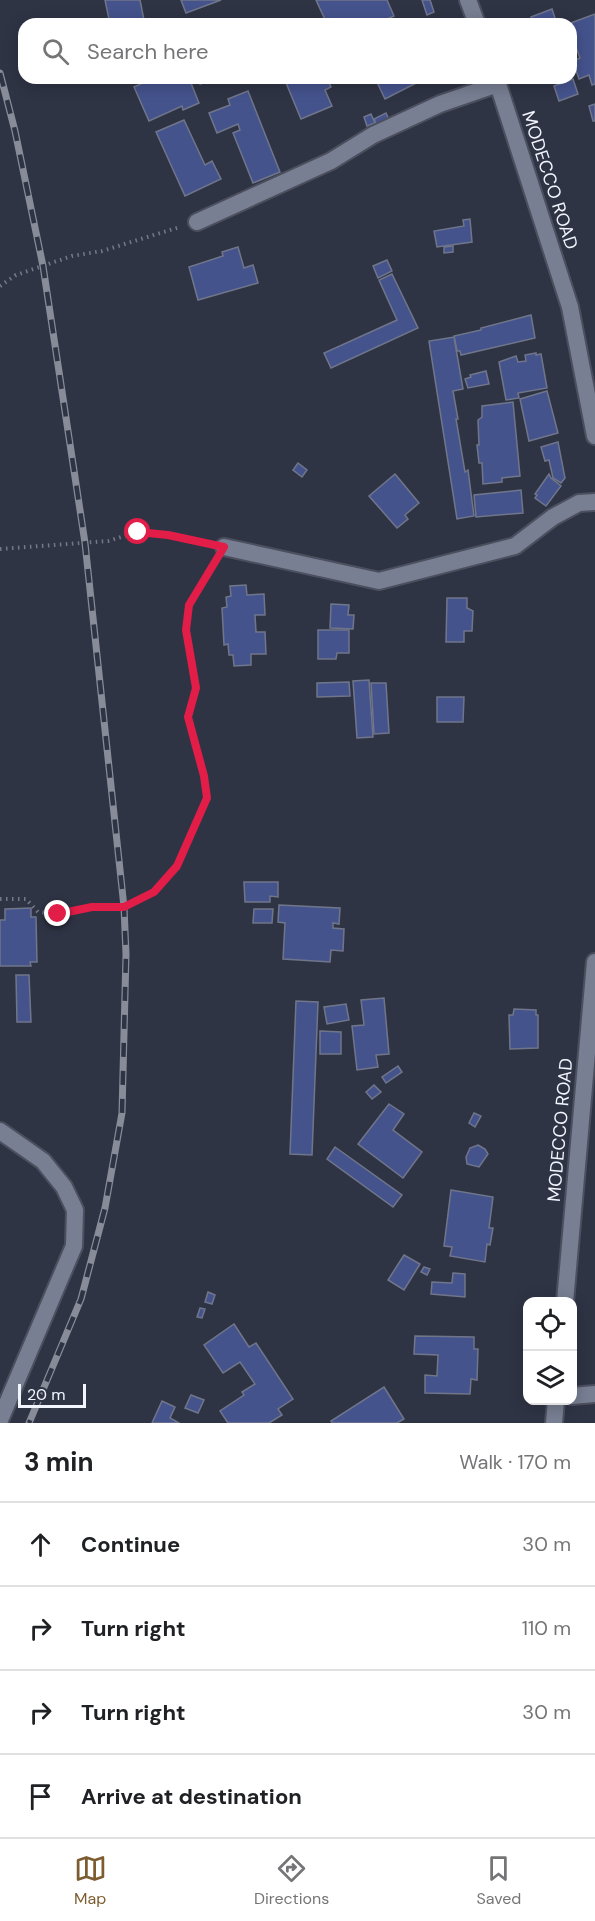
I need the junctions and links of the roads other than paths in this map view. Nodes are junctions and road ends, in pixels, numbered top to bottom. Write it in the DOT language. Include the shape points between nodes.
graph roads {
  1 [pos="468,0"];
  2 [pos="475,18"];
  3 [pos="490,84"];
  4 [pos="498,84"];
  5 [pos="197,222"];
  6 [pos="595,436"];
  7 [pos="595,502"];
  8 [pos="224,547"];
  9 [pos="595,962"];
  10 [pos="0,1131"];
  11 [pos="565,1297"];
  12 [pos="595,1394"];
  13 [pos="577,1396"];
  14 [pos="556,1405"];
  15 [pos="0,1420"];
  16 [pos="554,1423"];
  1 -- 2 [label="street"];
  3 -- 5 [label="street" via="373,135 331,161"];
  4 -- 6 [label="street, MODECCO ROAD" via="570,307"];
  7 -- 8 [label="street" via="579,503 553,517 515,546 379,581"];
  9 -- 11 [label="street, MODECCO ROAD"];
  10 -- 15 [label="street" via="43,1161 64,1187 75,1210 74,1246"];
  12 -- 13 [label="street"];
  14 -- 16 [label="street"];
}
